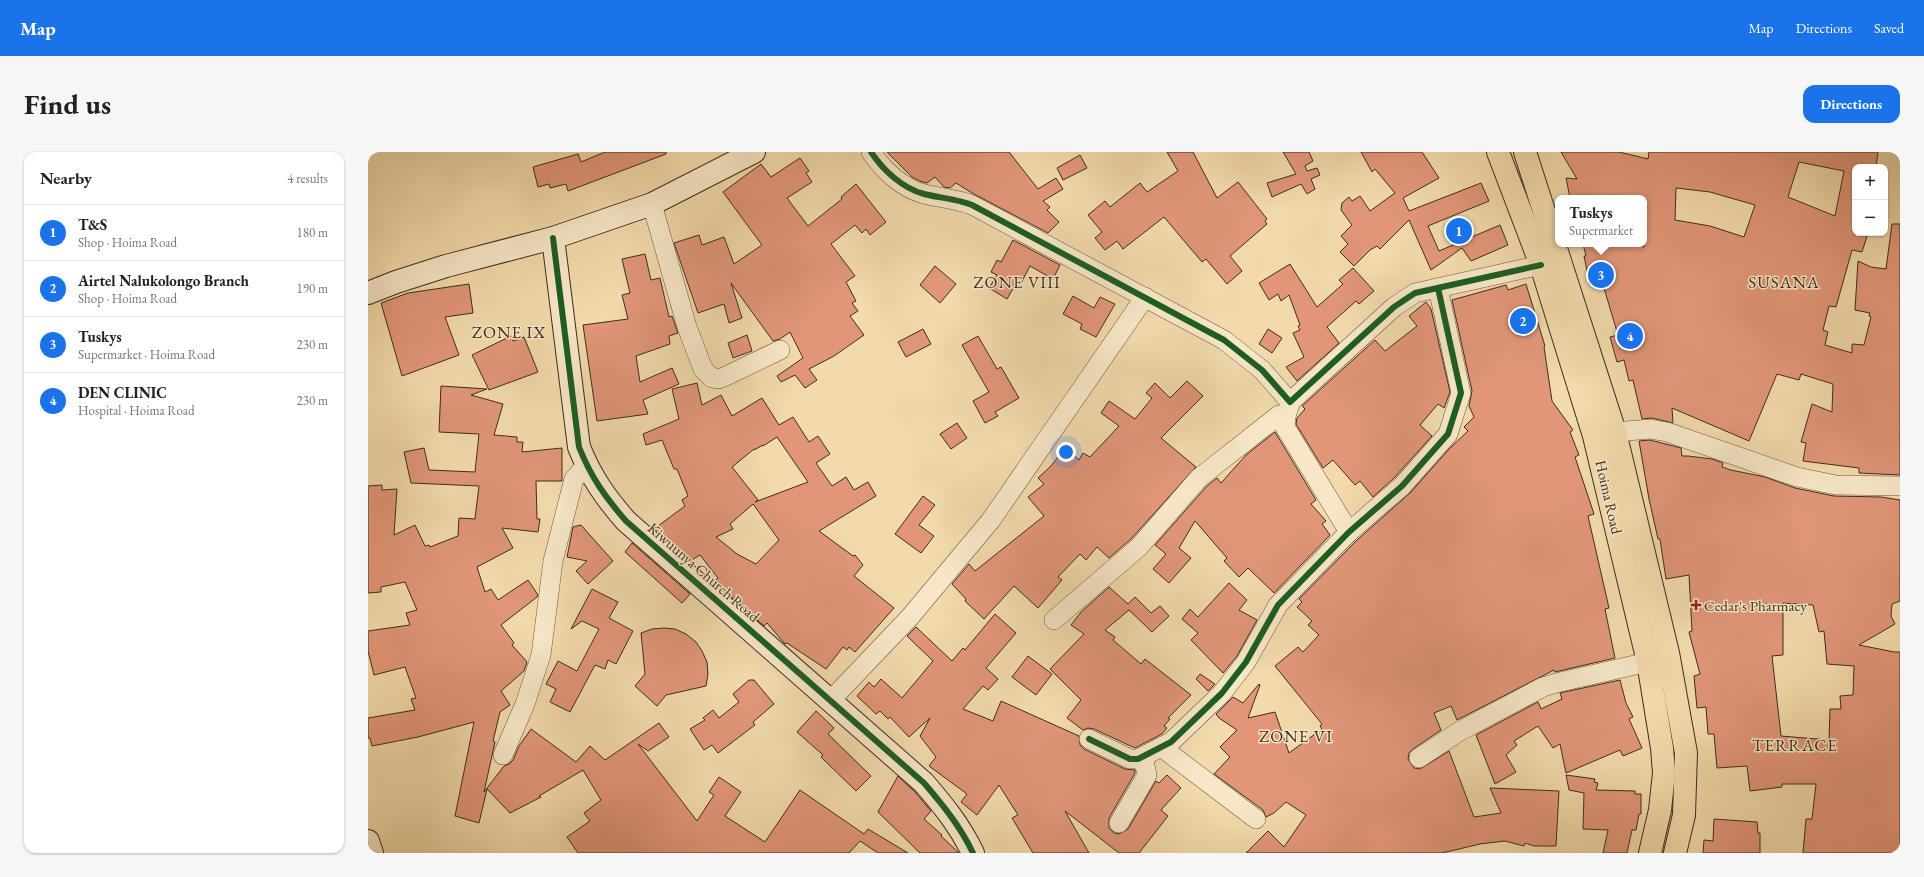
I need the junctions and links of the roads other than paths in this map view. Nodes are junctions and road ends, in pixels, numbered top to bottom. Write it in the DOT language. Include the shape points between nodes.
graph roads {
  1 [pos="754,152"];
  2 [pos="871,152"];
  3 [pos="1498,152"];
  4 [pos="1525,152"];
  5 [pos="652,204"];
  6 [pos="553,238"];
  7 [pos="1555,245"];
  8 [pos="1556,247"];
  9 [pos="1541,265"];
  10 [pos="1438,288"];
  11 [pos="368,293"];
  12 [pos="1145,297"];
  13 [pos="780,350"];
  14 [pos="1288,409"];
  15 [pos="1615,432"];
  16 [pos="586,466"];
  17 [pos="1900,486"];
  18 [pos="1349,532"];
  19 [pos="1054,620"];
  20 [pos="1648,662"];
  21 [pos="830,701"];
  22 [pos="1089,739"];
  23 [pos="1161,748"];
  24 [pos="503,755"];
  25 [pos="1143,756"];
  26 [pos="1419,758"];
  27 [pos="1256,819"];
  28 [pos="1118,823"];
  29 [pos="368,841"];
  30 [pos="372,853"];
  31 [pos="973,853"];
  32 [pos="1650,853"];
  33 [pos="1675,853"];
  1 -- 5 [label="street"];
  2 -- 12 [label="street" via="891,175 908,187 972,205"];
  3 -- 9 [label="main road, Hoima Road"];
  4 -- 7 [label="main road, Hoima Road"];
  5 -- 6 [label="street"];
  5 -- 13 [label="street" via="686,327 703,369 709,376 718,379 724,377"];
  6 -- 11 [label="street" via="446,266"];
  6 -- 16 [label="street, Kiwuunya Church Road" via="579,447"];
  8 -- 15 [label="main road, Hoima Road"];
  9 -- 10 [label="street"];
  9 -- 20 [label="main road, Hoima Road" via="1594,436"];
  10 -- 14 [label="street" via="1415,294 1394,307"];
  10 -- 18 [label="street" via="1460,393 1448,434 1402,486"];
  12 -- 14 [label="street" via="1224,340 1262,370"];
  12 -- 21 [label="street" via="992,520 910,617"];
  14 -- 18 [label="street" via="1285,427"];
  14 -- 19 [label="street" via="1199,478 1139,547"];
  15 -- 17 [label="street" via="1650,429 1667,432 1797,476 1836,485"];
  15 -- 33 [label="main road, Hoima Road" via="1668,653 1686,753 1684,815"];
  16 -- 21 [label="street, Kiwuunya Church Road" via="602,494 626,521"];
  16 -- 24 [label="street" via="574,479 553,561 541,655 525,704"];
  18 -- 23 [label="street" via="1278,605 1246,662 1222,693 1171,742"];
  20 -- 26 [label="street" via="1543,687 1460,732"];
  20 -- 32 [label="main road, Hoima Road" via="1664,773 1660,810"];
  21 -- 31 [label="street, Kiwuunya Church Road" via="924,783 949,812"];
  22 -- 25 [label="street" via="1130,759"];
  23 -- 25 [label="street"];
  23 -- 27 [label="street"];
  25 -- 28 [label="street" via="1147,775"];
  29 -- 30 [label="street"];
}
